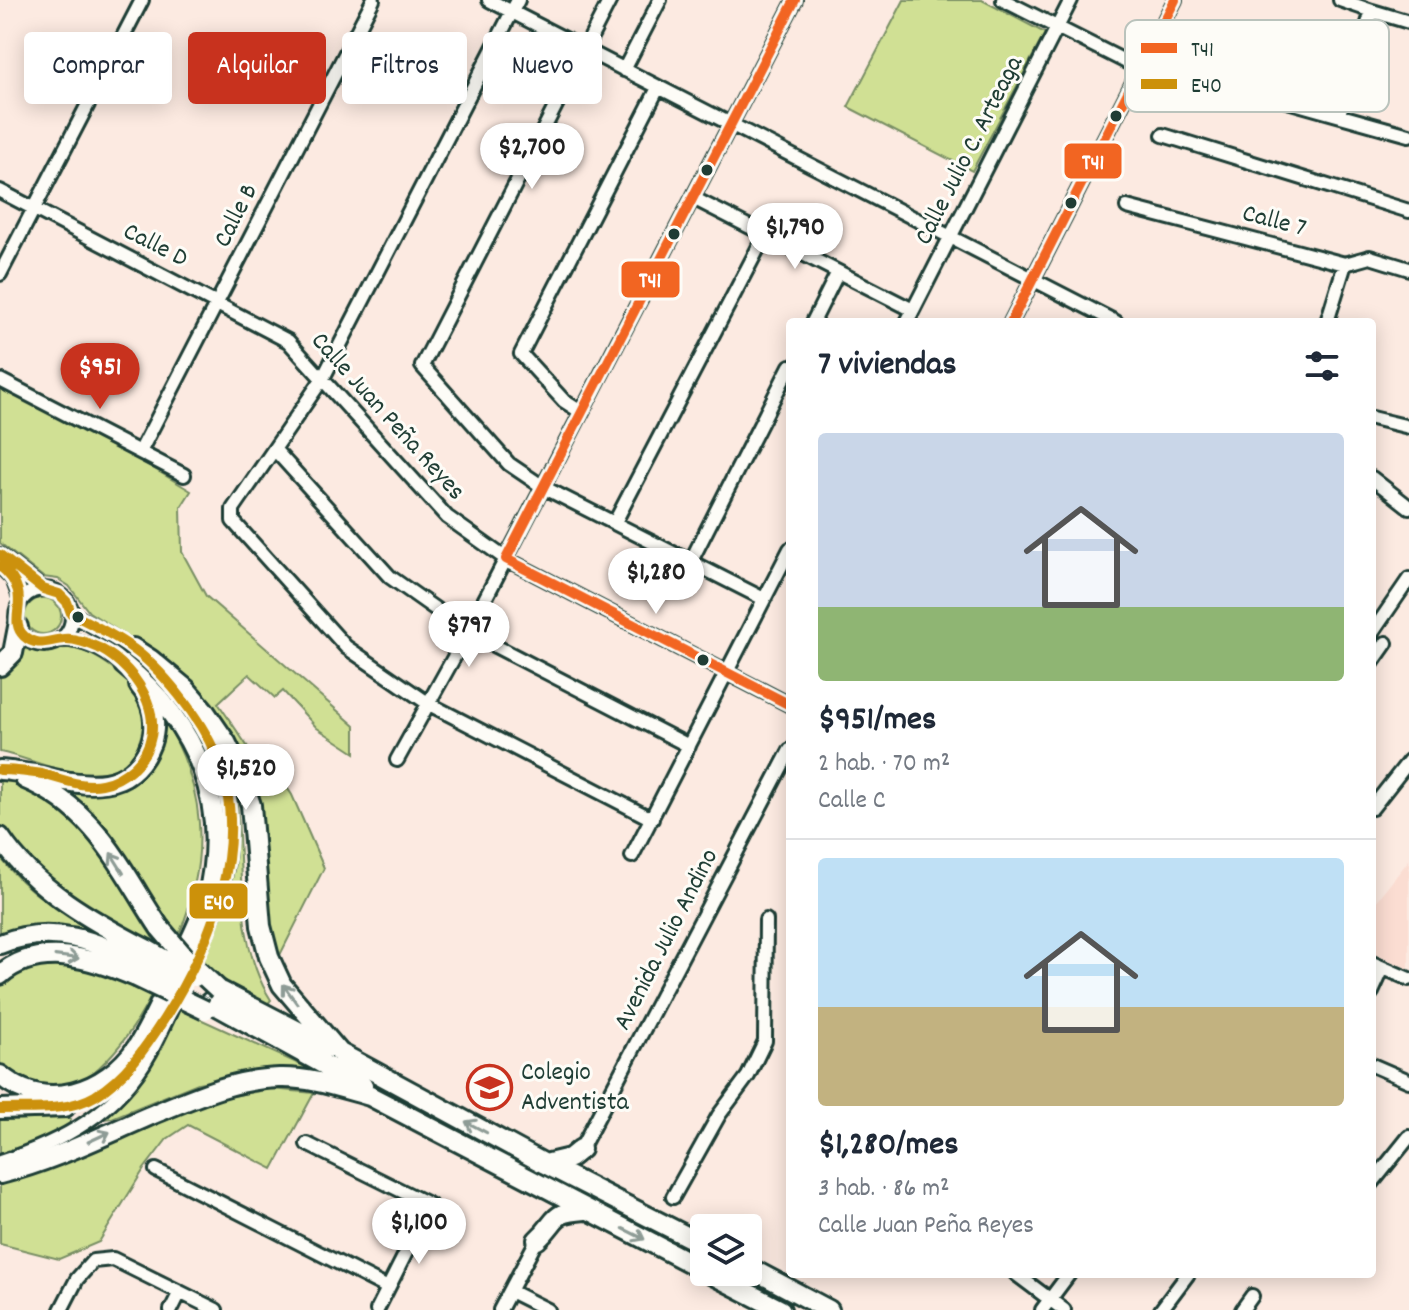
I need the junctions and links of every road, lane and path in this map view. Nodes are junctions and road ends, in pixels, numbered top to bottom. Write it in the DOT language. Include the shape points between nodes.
graph roads {
  1 [pos="142,0"];
  2 [pos="373,0"];
  3 [pos="489,0"];
  4 [pos="610,0"];
  5 [pos="660,0"];
  6 [pos="795,0"];
  7 [pos="1003,0"];
  8 [pos="1071,0"];
  9 [pos="1175,0"];
  10 [pos="1340,0"];
  11 [pos="515,6"];
  12 [pos="1372,11"];
  13 [pos="1165,20"];
  14 [pos="1369,20"];
  15 [pos="1409,22"];
  16 [pos="1057,28"];
  17 [pos="556,32"];
  18 [pos="594,32"];
  19 [pos="602,59"];
  20 [pos="1125,62"];
  21 [pos="624,70"];
  22 [pos="658,88"];
  23 [pos="1125,98"];
  24 [pos="557,104"];
  25 [pos="1331,112"];
  26 [pos="1339,114"];
  27 [pos="731,125"];
  28 [pos="1163,135"];
  29 [pos="1409,135"];
  30 [pos="0,191"];
  31 [pos="693,198"];
  32 [pos="1127,207"];
  33 [pos="34,208"];
  34 [pos="1409,211"];
  35 [pos="765,235"];
  36 [pos="951,238"];
  37 [pos="1345,264"];
  38 [pos="1409,269"];
  39 [pos="838,272"];
  40 [pos="0,274"];
  41 [pos="1032,280"];
  42 [pos="217,303"];
  43 [pos="910,316"];
  44 [pos="815,318"];
  45 [pos="1013,318"];
  46 [pos="1108,318"];
  47 [pos="1328,318"];
  48 [pos="288,341"];
  49 [pos="786,374"];
  50 [pos="323,378"];
  51 [pos="0,380"];
  52 [pos="581,412"];
  53 [pos="1376,419"];
  54 [pos="1409,427"];
  55 [pos="275,450"];
  56 [pos="140,452"];
  57 [pos="184,475"];
  58 [pos="1376,481"];
  59 [pos="543,487"];
  60 [pos="1409,507"];
  61 [pos="615,522"];
  62 [pos="0,555"];
  63 [pos="786,557"];
  64 [pos="506,559"];
  65 [pos="691,561"];
  66 [pos="0,566"];
  67 [pos="1409,579"];
  68 [pos="43,589"];
  69 [pos="764,599"];
  70 [pos="21,601"];
  71 [pos="71,613"];
  72 [pos="18,627"];
  73 [pos="1376,627"];
  74 [pos="468,632"];
  75 [pos="60,639"];
  76 [pos="1386,643"];
  77 [pos="133,648"];
  78 [pos="1376,657"];
  79 [pos="124,665"];
  80 [pos="0,666"];
  81 [pos="727,673"];
  82 [pos="786,703"];
  83 [pos="429,704"];
  84 [pos="689,746"];
  85 [pos="786,758"];
  86 [pos="397,760"];
  87 [pos="1409,761"];
  88 [pos="2,770"];
  89 [pos="1376,803"];
  90 [pos="652,819"];
  91 [pos="0,837"];
  92 [pos="632,856"];
  93 [pos="766,920"];
  94 [pos="0,944"];
  95 [pos="142,964"];
  96 [pos="1377,966"];
  97 [pos="0,975"];
  98 [pos="1409,979"];
  99 [pos="211,1000"];
  100 [pos="175,1002"];
  101 [pos="336,1062"];
  102 [pos="1376,1067"];
  103 [pos="0,1075"];
  104 [pos="1409,1081"];
  105 [pos="0,1109"];
  106 [pos="1409,1137"];
  107 [pos="307,1144"];
  108 [pos="581,1149"];
  109 [pos="0,1162"];
  110 [pos="545,1164"];
  111 [pos="156,1170"];
  112 [pos="515,1172"];
  113 [pos="0,1174"];
  114 [pos="1376,1178"];
  115 [pos="539,1185"];
  116 [pos="590,1187"];
  117 [pos="673,1197"];
  118 [pos="587,1210"];
  119 [pos="690,1238"];
  120 [pos="537,1240"];
  121 [pos="690,1263"];
  122 [pos="762,1274"];
  123 [pos="1020,1278"];
  124 [pos="1066,1278"];
  125 [pos="1185,1278"];
  126 [pos="735,1286"];
  127 [pos="388,1288"];
  128 [pos="510,1291"];
  129 [pos="794,1291"];
  130 [pos="180,1292"];
  131 [pos="1252,1296"];
  132 [pos="1046,1305"];
  133 [pos="61,1310"];
  134 [pos="171,1310"];
  135 [pos="216,1310"];
  136 [pos="377,1310"];
  137 [pos="500,1310"];
  138 [pos="548,1310"];
  139 [pos="781,1310"];
  140 [pos="829,1310"];
  141 [pos="843,1310"];
  142 [pos="1064,1310"];
  143 [pos="1161,1310"];
  144 [pos="1242,1310"];
  1 -- 33 [label="street"];
  2 -- 42 [label="street, Calle B"];
  3 -- 11 [label="street"];
  4 -- 18 [label="street"];
  5 -- 21 [label="street"];
  6 -- 27 [label="street"];
  7 -- 16 [label="street"];
  8 -- 16 [label="street, Calle Julio C. Arteaga"];
  9 -- 13 [label="street"];
  10 -- 12 [label="street"];
  11 -- 17 [label="street"];
  11 -- 50 [label="street"];
  12 -- 14 [label="street"];
  12 -- 15 [label="street"];
  16 -- 20 [label="street"];
  16 -- 36 [label="street, Calle Julio C. Arteaga"];
  19 -- 21 [label="street"];
  21 -- 22 [label="street"];
  22 -- 27 [label="street"];
  22 -- 52 [label="street" via="521,354"];
  23 -- 41 [label="street"];
  24 -- 59 [label="street" via="422,366 509,464"];
  25 -- 26 [label="street"];
  26 -- 29 [label="street"];
  27 -- 31 [label="street"];
  27 -- 36 [label="street"];
  28 -- 34 [label="street"];
  30 -- 33 [label="street, Calle D"];
  31 -- 35 [label="street"];
  31 -- 52 [label="street"];
  32 -- 37 [label="street, Calle 7"];
  33 -- 40 [label="street"];
  33 -- 42 [label="street, Calle D"];
  35 -- 39 [label="street"];
  35 -- 61 [label="street"];
  36 -- 41 [label="street"];
  36 -- 43 [label="street, Calle Julio C. Arteaga"];
  37 -- 38 [label="street, Calle 7" via="1370,257"];
  37 -- 47 [label="street"];
  39 -- 43 [label="street"];
  39 -- 44 [label="street"];
  41 -- 45 [label="street"];
  41 -- 46 [label="street"];
  42 -- 48 [label="street, Calle D"];
  42 -- 56 [label="street, Calle B"];
  48 -- 50 [label="street, Calle Juan Peña Reyes"];
  49 -- 65 [label="street"];
  50 -- 55 [label="street"];
  50 -- 64 [label="street, Calle Juan Peña Reyes" via="447,517"];
  51 -- 56 [label="street"];
  52 -- 59 [label="street"];
  53 -- 54 [label="street"];
  55 -- 74 [label="street" via="390,577"];
  55 -- 83 [label="street" via="236,505 233,521 346,647"];
  56 -- 57 [label="street"];
  58 -- 60 [label="street"];
  59 -- 61 [label="street"];
  59 -- 64 [label="street"];
  61 -- 65 [label="street"];
  62 -- 68 [label="street"];
  63 -- 69 [label="street"];
  64 -- 74 [label="street"];
  64 -- 81 [label="street, Calle Juan Peña Reyes"];
  65 -- 69 [label="street"];
  66 -- 70 [label="street" via="13,579"];
  67 -- 73 [label="street"];
  68 -- 70 [label="street"];
  68 -- 71 [label="street" via="59,594"];
  69 -- 81 [label="street"];
  70 -- 72 [label="street"];
  71 -- 75 [label="street"];
  71 -- 77 [label="street"];
  72 -- 75 [label="street" via="37,643"];
  72 -- 80 [label="highway" via="13,653"];
  74 -- 83 [label="street"];
  74 -- 84 [label="street"];
  75 -- 79 [label="street" via="93,645"];
  76 -- 78 [label="street"];
  77 -- 100 [label="street" via="184,704 217,755 228,806 229,859 223,889"];
  101 -- 77 [label="highway, one-way" via="282,985 269,957 261,926 251,805 226,742 186,689"];
  79 -- 88 [label="highway" via="149,699 154,719 150,745 133,769 96,785"];
  79 -- 103 [label="highway" via="169,708 205,775 215,833 207,901 155,1013 137,1046 116,1069 66,1096 47,1097"];
  81 -- 82 [label="street, Calle Juan Peña Reyes"];
  81 -- 84 [label="street"];
  83 -- 86 [label="street"];
  83 -- 90 [label="street"];
  84 -- 90 [label="street"];
  85 -- 108 [label="street, Avenida Julio Andino"];
  87 -- 89 [label="street"];
  99 -- 88 [label="highway, one-way, bridge" via="97,831 77,809 39,784"];
  90 -- 92 [label="street"];
  91 -- 95 [label="highway" via="28,871"];
  93 -- 117 [label="street" via="765,1041"];
  94 -- 95 [label="highway" via="46,934 79,937"];
  97 -- 95 [label="highway, one-way" via="28,958 67,955 113,967"];
  95 -- 99 [label="highway, bridge"];
  95 -- 99 [label="highway, bridge"];
  96 -- 98 [label="street"];
  99 -- 101 [label="highway"];
  100 -- 105 [label="highway" via="135,1063 102,1091 64,1107"];
  100 -- 109 [label="street" via="149,1055 107,1105 81,1127 40,1149"];
  110 -- 101 [label="highway, one-way"];
  101 -- 112 [label="highway"];
  102 -- 104 [label="street"];
  106 -- 114 [label="street"];
  107 -- 127 [label="street" via="430,1205"];
  108 -- 110 [label="highway" via="570,1158"];
  108 -- 116 [label="highway" via="581,1171"];
  110 -- 116 [label="highway"];
  111 -- 127 [label="street"];
  113 -- 112 [label="highway, one-way" via="198,1095 278,1078 370,1096"];
  112 -- 115 [label="highway"];
  115 -- 118 [label="highway"];
  115 -- 120 [label="highway" via="544,1216"];
  116 -- 119 [label="highway"];
  118 -- 120 [label="highway" via="562,1212"];
  118 -- 121 [label="highway, one-way"];
  120 -- 128 [label="street"];
  122 -- 129 [label="highway"];
  123 -- 132 [label="street"];
  124 -- 132 [label="street"];
  125 -- 143 [label="street"];
  126 -- 139 [label="highway"];
  127 -- 136 [label="street"];
  128 -- 137 [label="street"];
  128 -- 138 [label="street"];
  129 -- 140 [label="highway"];
  129 -- 141 [label="highway"];
  130 -- 133 [label="street" via="113,1259 93,1261"];
  130 -- 134 [label="street"];
  130 -- 135 [label="street"];
  131 -- 144 [label="street"];
  132 -- 142 [label="street"];
}
